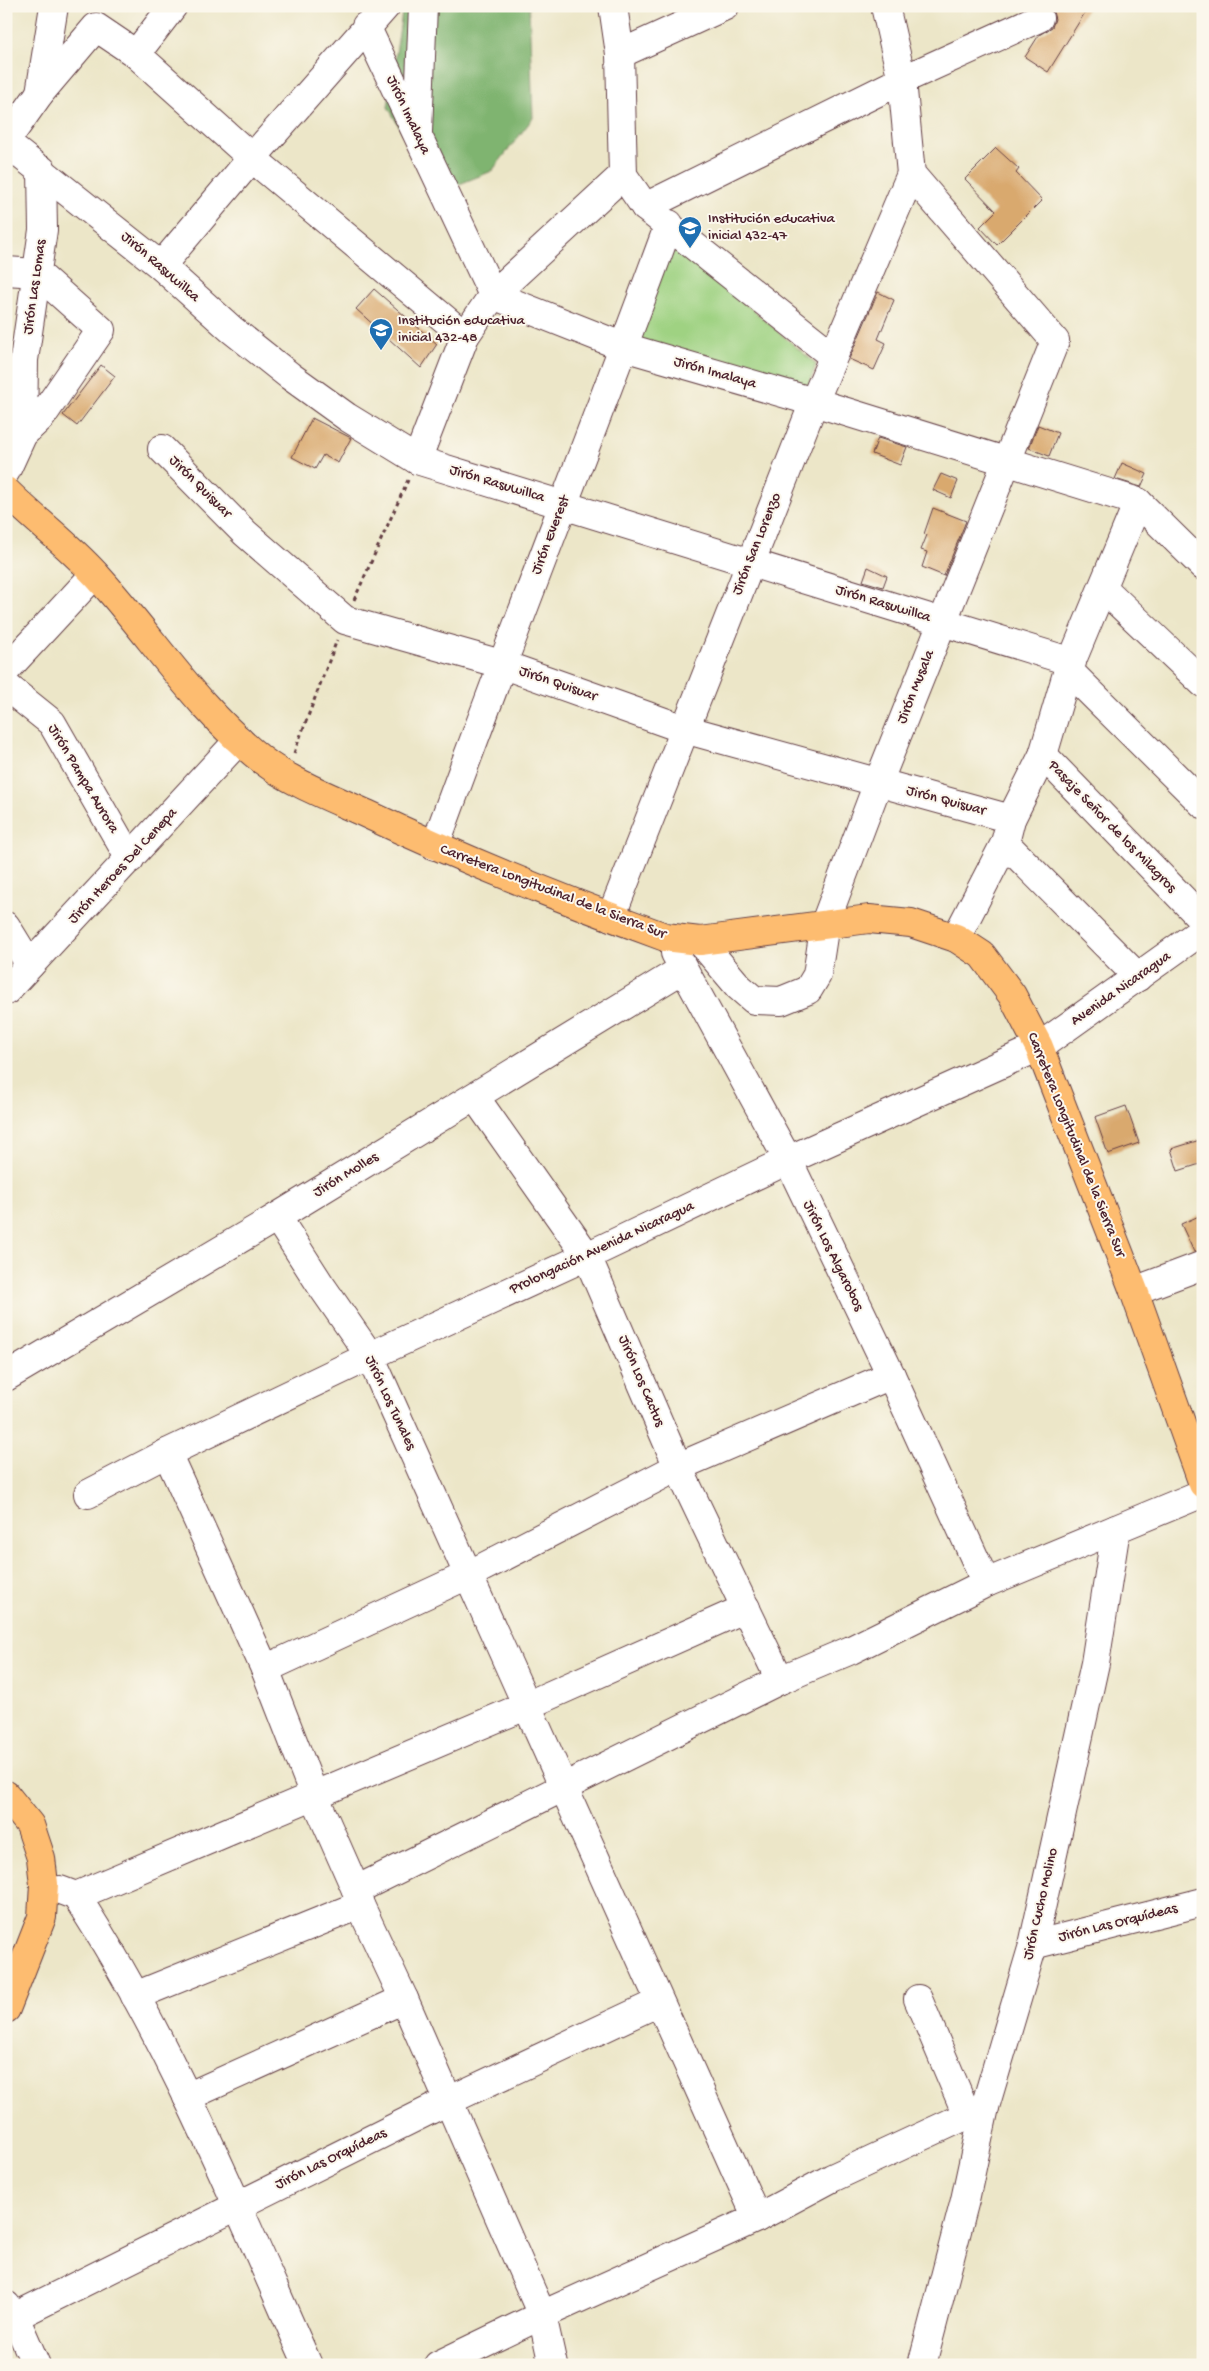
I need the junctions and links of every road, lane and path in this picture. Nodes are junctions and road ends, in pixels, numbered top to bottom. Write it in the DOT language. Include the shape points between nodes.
graph roads {
  1 [pos="54,6"];
  2 [pos="173,6"];
  3 [pos="386,6"];
  4 [pos="423,6"];
  5 [pos="613,6"];
  6 [pos="725,6"];
  7 [pos="885,6"];
  8 [pos="1039,18"];
  9 [pos="366,26"];
  10 [pos="136,54"];
  11 [pos="620,54"];
  12 [pos="902,80"];
  13 [pos="40,93"];
  14 [pos="418,136"];
  15 [pos="6,142"];
  16 [pos="252,158"];
  17 [pos="42,170"];
  18 [pos="911,174"];
  19 [pos="623,175"];
  20 [pos="645,207"];
  21 [pos="669,224"];
  22 [pos="161,266"];
  23 [pos="6,271"];
  24 [pos="37,273"];
  25 [pos="493,295"];
  26 [pos="465,336"];
  27 [pos="624,347"];
  28 [pos="833,356"];
  29 [pos="814,402"];
  30 [pos="23,434"];
  31 [pos="162,449"];
  32 [pos="417,460"];
  33 [pos="1005,460"];
  34 [pos="6,471"];
  35 [pos="6,491"];
  36 [pos="1138,502"];
  37 [pos="564,504"];
  38 [pos="749,563"];
  39 [pos="1203,566"];
  40 [pos="95,574"];
  41 [pos="1103,588"];
  42 [pos="942,622"];
  43 [pos="500,664"];
  44 [pos="1070,666"];
  45 [pos="6,670"];
  46 [pos="1203,683"];
  47 [pos="6,686"];
  48 [pos="684,729"];
  49 [pos="239,740"];
  50 [pos="1043,755"];
  51 [pos="878,783"];
  52 [pos="1203,804"];
  53 [pos="1008,831"];
  54 [pos="434,846"];
  55 [pos="130,859"];
  56 [pos="612,917"];
  57 [pos="1203,920"];
  58 [pos="825,923"];
  59 [pos="6,926"];
  60 [pos="1203,930"];
  61 [pos="665,936"];
  62 [pos="956,938"];
  63 [pos="700,941"];
  64 [pos="30,965"];
  65 [pos="683,969"];
  66 [pos="1138,977"];
  67 [pos="6,991"];
  68 [pos="1039,1047"];
  69 [pos="475,1097"];
  70 [pos="788,1160"];
  71 [pos="276,1217"];
  72 [pos="587,1256"];
  73 [pos="1203,1265"];
  74 [pos="1134,1291"];
  75 [pos="370,1356"];
  76 [pos="891,1375"];
  77 [pos="6,1377"];
  78 [pos="167,1454"];
  79 [pos="678,1467"];
  80 [pos="1203,1484"];
  81 [pos="1203,1493"];
  82 [pos="88,1494"];
  83 [pos="1116,1529"];
  84 [pos="468,1575"];
  85 [pos="986,1582"];
  86 [pos="746,1608"];
  87 [pos="265,1668"];
  88 [pos="780,1680"];
  89 [pos="528,1705"];
  90 [pos="565,1787"];
  91 [pos="6,1795"];
  92 [pos="314,1795"];
  93 [pos="44,1884"];
  94 [pos="76,1896"];
  95 [pos="358,1898"];
  96 [pos="1203,1902"];
  97 [pos="1033,1945"];
  98 [pos="135,1996"];
  99 [pos="404,1999"];
  100 [pos="918,1999"];
  101 [pos="659,2002"];
  102 [pos="6,2008"];
  103 [pos="187,2097"];
  104 [pos="448,2101"];
  105 [pos="976,2111"];
  106 [pos="236,2206"];
  107 [pos="757,2218"];
  108 [pos="9,2315"];
  109 [pos="542,2315"];
  110 [pos="36,2365"];
  111 [pos="308,2365"];
  112 [pos="438,2365"];
  113 [pos="553,2365"];
  114 [pos="922,2365"];
  1 -- 13 [label="street"];
  2 -- 10 [label="street"];
  3 -- 9 [label="street"];
  4 -- 14 [label="street"];
  5 -- 11 [label="street"];
  6 -- 11 [label="street"];
  7 -- 12 [label="street"];
  8 -- 12 [label="street"];
  9 -- 14 [label="street, Jirón Imalaya"];
  9 -- 16 [label="street"];
  10 -- 13 [label="street" via="96,27"];
  10 -- 16 [label="street"];
  11 -- 19 [label="street"];
  12 -- 18 [label="street"];
  12 -- 20 [label="street"];
  13 -- 15 [label="street"];
  14 -- 25 [label="street, Jirón Imalaya"];
  15 -- 17 [label="street, Jirón Rasuwillca"];
  16 -- 22 [label="street"];
  16 -- 26 [label="street"];
  17 -- 22 [label="street, Jirón Rasuwillca"];
  17 -- 24 [label="street, Jirón Las Lomas" via="43,230"];
  18 -- 28 [label="street, Jirón San Lorenzo"];
  18 -- 33 [label="street, Jirón Musala" via="1055,340"];
  19 -- 20 [label="street"];
  19 -- 25 [label="street"];
  20 -- 21 [label="street"];
  21 -- 27 [label="street, Jirón Everest"];
  21 -- 28 [label="street"];
  22 -- 32 [label="street, Jirón Rasuwillca" via="231,329 290,376 347,417"];
  23 -- 24 [label="street"];
  24 -- 30 [label="street, Jirón Las Lomas" via="24,360"];
  24 -- 30 [label="street" via="101,330 42,416"];
  25 -- 26 [label="street"];
  25 -- 27 [label="street, Jirón Imalaya"];
  26 -- 32 [label="street"];
  27 -- 29 [label="street, Jirón Imalaya"];
  27 -- 37 [label="street, Jirón Everest"];
  28 -- 29 [label="street, Jirón San Lorenzo"];
  29 -- 33 [label="street, Jirón Imalaya"];
  29 -- 38 [label="street, Jirón San Lorenzo"];
  30 -- 34 [label="street"];
  31 -- 43 [label="street, Jirón Quisuar" via="245,533 345,620"];
  32 -- 37 [label="street, Jirón Rasuwillca"];
  33 -- 36 [label="street, Jirón Imalaya"];
  33 -- 42 [label="street, Jirón Musala"];
  35 -- 40 [label="highway, Carretera Longitudinal de la Sierra Sur"];
  36 -- 39 [label="street, Jirón Imalaya"];
  36 -- 41 [label="street"];
  37 -- 38 [label="street, Jirón Rasuwillca"];
  37 -- 43 [label="street, Jirón Everest"];
  38 -- 42 [label="street, Jirón Rasuwillca"];
  38 -- 48 [label="street, Jirón San Lorenzo"];
  40 -- 45 [label="street"];
  40 -- 49 [label="highway, Carretera Longitudinal de la Sierra Sur" via="200,701"];
  41 -- 44 [label="street"];
  41 -- 46 [label="street"];
  42 -- 44 [label="street, Jirón Rasuwillca"];
  42 -- 51 [label="street, Jirón Musala"];
  43 -- 48 [label="street, Jirón Quisuar"];
  43 -- 54 [label="street, Jirón Everest"];
  44 -- 50 [label="street"];
  44 -- 52 [label="street"];
  47 -- 55 [label="street, Jirón Pampa Aurora" via="52,723"];
  48 -- 51 [label="street, Jirón Quisuar"];
  48 -- 56 [label="street, Jirón San Lorenzo"];
  49 -- 54 [label="highway, Carretera Longitudinal de la Sierra Sur" via="285,775"];
  49 -- 55 [label="street, Jirón Heroes Del Cenepa"];
  50 -- 53 [label="street"];
  50 -- 57 [label="street, Pasaje Señor de los Milagros"];
  51 -- 53 [label="street, Jirón Quisuar"];
  51 -- 58 [label="street, Jirón Musala"];
  53 -- 62 [label="street"];
  53 -- 66 [label="street"];
  54 -- 56 [label="highway, Carretera Longitudinal de la Sierra Sur"];
  55 -- 64 [label="street, Jirón Heroes Del Cenepa"];
  56 -- 61 [label="highway, Carretera Longitudinal de la Sierra Sur"];
  58 -- 62 [label="highway, Carretera Longitudinal de la Sierra Sur" via="869,919 911,923"];
  58 -- 63 [label="highway, Carretera Longitudinal de la Sierra Sur"];
  58 -- 63 [label="street, Jirón Musala" via="817,975 808,990 781,1001 754,1000"];
  59 -- 64 [label="street"];
  60 -- 66 [label="street, Avenida Nicaragua"];
  61 -- 63 [label="highway, Carretera Longitudinal de la Sierra Sur"];
  61 -- 65 [label="street, Jirón Los Algarobos"];
  62 -- 68 [label="highway, Carretera Longitudinal de la Sierra Sur" via="982,954 1012,995"];
  64 -- 67 [label="street, Jirón Heroes Del Cenepa"];
  65 -- 69 [label="street, Jirón Molles"];
  65 -- 70 [label="street, Jirón Los Algarobos"];
  66 -- 68 [label="street, Avenida Nicaragua"];
  68 -- 70 [label="street, Prolongación Avenida Nicaragua"];
  68 -- 74 [label="highway, Carretera Longitudinal de la Sierra Sur"];
  69 -- 71 [label="street, Jirón Molles"];
  69 -- 72 [label="street, Jirón Los Cactus"];
  70 -- 72 [label="street, Prolongación Avenida Nicaragua"];
  70 -- 76 [label="street, Jirón Los Algarobos"];
  71 -- 75 [label="street, Jirón Los Tunales"];
  71 -- 77 [label="street, Jirón Molles"];
  72 -- 75 [label="street, Prolongación Avenida Nicaragua"];
  72 -- 79 [label="street, Jirón Los Cactus"];
  73 -- 74 [label="street"];
  74 -- 80 [label="highway, Carretera Longitudinal de la Sierra Sur"];
  75 -- 78 [label="street, Prolongación Avenida Nicaragua"];
  75 -- 84 [label="street, Jirón Los Tunales"];
  76 -- 79 [label="street"];
  76 -- 85 [label="street, Jirón Los Algarobos"];
  78 -- 82 [label="street, Prolongación Avenida Nicaragua"];
  78 -- 87 [label="street"];
  79 -- 84 [label="street"];
  79 -- 86 [label="street, Jirón Los Cactus"];
  81 -- 83 [label="street"];
  83 -- 85 [label="street"];
  83 -- 97 [label="street, Jirón Cucho Molino" via="1094,1672"];
  84 -- 87 [label="street"];
  84 -- 89 [label="street, Jirón Los Tunales"];
  85 -- 88 [label="street" via="851,1650"];
  86 -- 88 [label="street, Jirón Los Cactus"];
  86 -- 89 [label="street"];
  87 -- 92 [label="street"];
  88 -- 90 [label="street"];
  89 -- 90 [label="street, Jirón Los Tunales"];
  89 -- 92 [label="street"];
  90 -- 95 [label="street"];
  90 -- 101 [label="street, Jirón Los Tunales"];
  91 -- 93 [label="highway" via="30,1825 42,1858"];
  92 -- 94 [label="street"];
  92 -- 95 [label="street"];
  93 -- 94 [label="street"];
  93 -- 102 [label="highway" via="42,1917"];
  94 -- 98 [label="street"];
  95 -- 98 [label="street"];
  95 -- 99 [label="street"];
  96 -- 97 [label="street, Jirón Las Orquídeas"];
  97 -- 105 [label="street, Jirón Cucho Molino"];
  98 -- 103 [label="street"];
  99 -- 103 [label="street"];
  99 -- 104 [label="street"];
  100 -- 105 [label="street"];
  101 -- 104 [label="street, Jirón Las Orquídeas"];
  101 -- 107 [label="street, Jirón Los Tunales"];
  103 -- 106 [label="street"];
  104 -- 106 [label="street, Jirón Las Orquídeas"];
  104 -- 109 [label="street"];
  105 -- 107 [label="street" via="832,2178"];
  105 -- 114 [label="street, Jirón Cucho Molino" via="965,2200"];
  106 -- 108 [label="street, Jirón Las Orquídeas"];
  106 -- 111 [label="street"];
  107 -- 109 [label="street"];
  108 -- 110 [label="street"];
  109 -- 112 [label="street"];
  109 -- 113 [label="street"];
}
